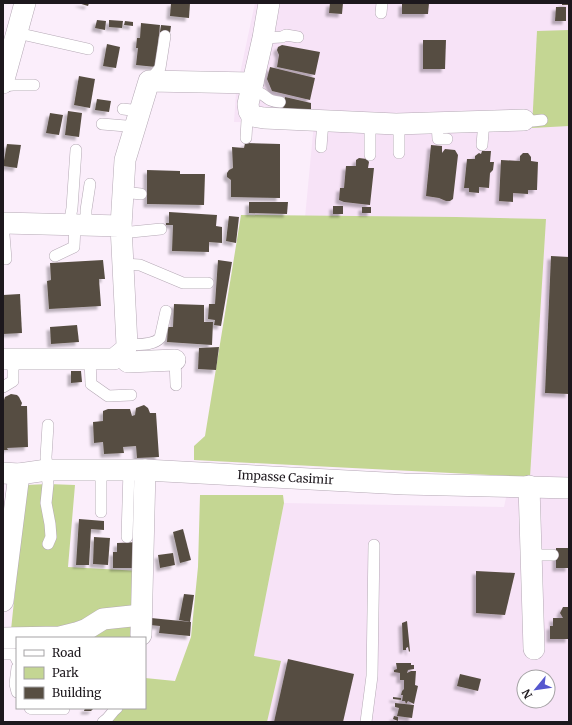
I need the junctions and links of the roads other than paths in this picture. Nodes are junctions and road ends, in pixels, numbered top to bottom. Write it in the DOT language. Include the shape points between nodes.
graph roads {
  1 [pos="25,3"];
  2 [pos="269,3"];
  3 [pos="12,35"];
  4 [pos="165,36"];
  5 [pos="298,37"];
  6 [pos="263,38"];
  7 [pos="88,50"];
  8 [pos="149,81"];
  9 [pos="3,83"];
  10 [pos="34,85"];
  11 [pos="3,86"];
  12 [pos="252,87"];
  13 [pos="280,102"];
  14 [pos="132,116"];
  15 [pos="252,116"];
  16 [pos="533,120"];
  17 [pos="323,121"];
  18 [pos="484,121"];
  19 [pos="370,123"];
  20 [pos="102,124"];
  21 [pos="396,124"];
  22 [pos="246,138"];
  23 [pos="482,145"];
  24 [pos="321,147"];
  25 [pos="76,150"];
  26 [pos="399,153"];
  27 [pos="370,155"];
  28 [pos="90,184"];
  29 [pos="3,223"];
  30 [pos="77,225"];
  31 [pos="160,229"];
  32 [pos="121,230"];
  33 [pos="55,256"];
  34 [pos="6,259"];
  35 [pos="123,264"];
  36 [pos="208,283"];
  37 [pos="166,312"];
  38 [pos="124,350"];
  39 [pos="8,359"];
  40 [pos="90,359"];
  41 [pos="175,360"];
  42 [pos="176,385"];
  43 [pos="3,387"];
  44 [pos="131,395"];
  45 [pos="48,426"];
  46 [pos="47,470"];
  47 [pos="101,470"];
  48 [pos="137,470"];
  49 [pos="11,474"];
  50 [pos="529,486"];
  51 [pos="569,488"];
  52 [pos="101,512"];
  53 [pos="127,537"];
  54 [pos="48,544"];
  55 [pos="374,545"];
  56 [pos="531,555"];
  57 [pos="553,555"];
  58 [pos="4,580"];
  59 [pos="3,601"];
  60 [pos="60,637"];
  61 [pos="3,638"];
  62 [pos="16,638"];
  63 [pos="534,649"];
  64 [pos="3,654"];
  65 [pos="16,658"];
  66 [pos="32,709"];
  67 [pos="64,709"];
  68 [pos="116,709"];
  69 [pos="103,722"];
  70 [pos="366,722"];
  1 -- 3 [label="street"];
  2 -- 6 [label="street"];
  3 -- 7 [label="lane"];
  3 -- 9 [label="street"];
  4 -- 8 [label="lane" via="160,68"];
  5 -- 6 [label="lane" via="286,35"];
  6 -- 12 [label="street"];
  8 -- 12 [label="street"];
  8 -- 14 [label="street"];
  10 -- 11 [label="lane"];
  12 -- 13 [label="lane" via="272,102"];
  12 -- 15 [label="street" via="248,104"];
  14 -- 20 [label="lane" via="126,126"];
  14 -- 32 [label="street" via="125,160 132,193"];
  15 -- 17 [label="street"];
  15 -- 22 [label="lane" via="247,120"];
  16 -- 18 [label="street"];
  17 -- 19 [label="street"];
  17 -- 24 [label="lane"];
  18 -- 21 [label="street" via="442,131"];
  18 -- 23 [label="lane"];
  19 -- 21 [label="street"];
  19 -- 27 [label="lane"];
  21 -- 26 [label="lane" via="399,132"];
  25 -- 30 [label="lane" via="72,208"];
  28 -- 30 [label="lane" via="86,210"];
  29 -- 30 [label="street"];
  29 -- 34 [label="lane"];
  30 -- 32 [label="street"];
  30 -- 33 [label="lane" via="74,247"];
  31 -- 32 [label="lane"];
  32 -- 35 [label="street"];
  35 -- 36 [label="lane" via="140,265 183,283"];
  35 -- 38 [label="street"];
  37 -- 38 [label="lane" via="157,341"];
  38 -- 40 [label="street" via="114,359"];
  38 -- 41 [label="street" via="128,362"];
  39 -- 40 [label="street"];
  39 -- 43 [label="lane" via="13,381"];
  40 -- 44 [label="lane" via="91,384 108,396"];
  41 -- 42 [label="lane"];
  45 -- 46 [label="lane"];
  46 -- 47 [label="street, Impasse Casimir"];
  46 -- 49 [label="street, Impasse Casimir"];
  46 -- 54 [label="lane" via="46,503 51,537"];
  47 -- 48 [label="street, Impasse Casimir"];
  47 -- 52 [label="lane"];
  48 -- 50 [label="street, Impasse Casimir" via="404,484"];
  48 -- 53 [label="lane"];
  48 -- 60 [label="street" via="141,625 103,619 87,629"];
  49 -- 58 [label="street"];
  50 -- 51 [label="street, Impasse Casimir"];
  50 -- 56 [label="street"];
  55 -- 70 [label="lane" via="372,676"];
  56 -- 57 [label="lane"];
  56 -- 63 [label="street"];
  58 -- 59 [label="street"];
  61 -- 62 [label="street"];
  64 -- 65 [label="lane" via="14,654"];
  66 -- 67 [label="lane"];
  68 -- 69 [label="lane" via="109,719"];
}
